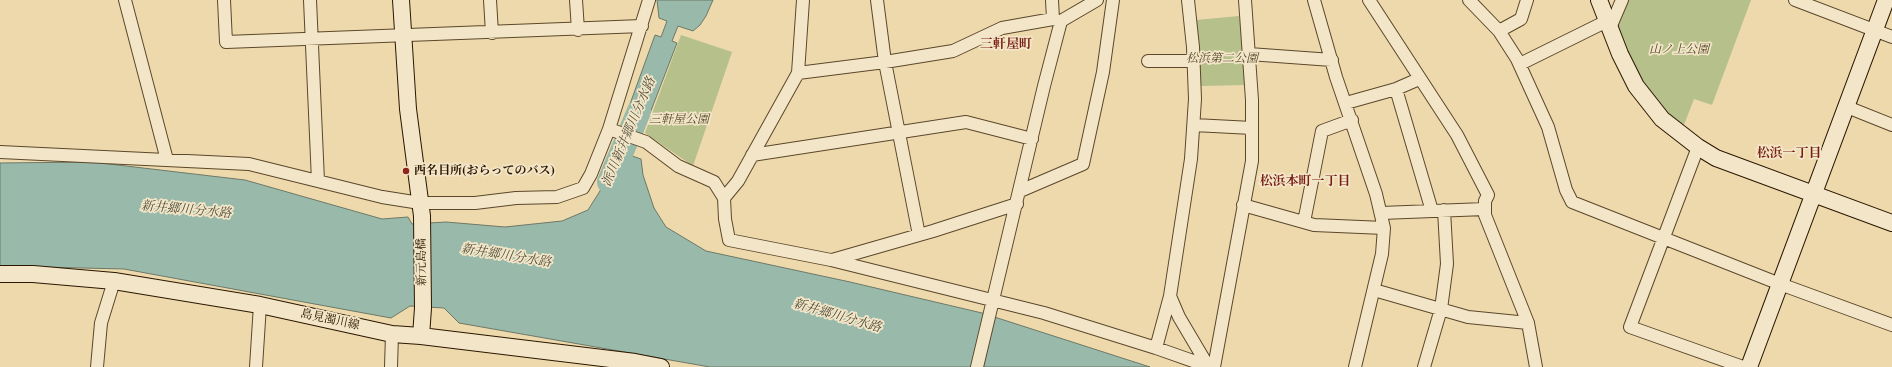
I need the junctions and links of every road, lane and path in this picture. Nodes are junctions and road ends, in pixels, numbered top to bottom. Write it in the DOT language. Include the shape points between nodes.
graph roads {
  1 [pos="125,0"];
  2 [pos="224,0"];
  3 [pos="310,0"];
  4 [pos="402,0"];
  5 [pos="490,0"];
  6 [pos="576,0"];
  7 [pos="649,0"];
  8 [pos="803,0"];
  9 [pos="877,0"];
  10 [pos="1052,0"];
  11 [pos="1097,0"];
  12 [pos="1113,0"];
  13 [pos="1188,0"];
  14 [pos="1245,0"];
  15 [pos="1314,0"];
  16 [pos="1369,0"];
  17 [pos="1469,0"];
  18 [pos="1526,0"];
  19 [pos="1599,0"];
  20 [pos="1622,0"];
  21 [pos="1795,0"];
  22 [pos="1886,0"];
  23 [pos="1057,20"];
  24 [pos="1608,25"];
  25 [pos="642,26"];
  26 [pos="578,30"];
  27 [pos="1499,30"];
  28 [pos="1874,30"];
  29 [pos="492,33"];
  30 [pos="403,37"];
  31 [pos="1892,37"];
  32 [pos="311,40"];
  33 [pos="1249,54"];
  34 [pos="1332,60"];
  35 [pos="1148,61"];
  36 [pos="1194,61"];
  37 [pos="886,62"];
  38 [pos="1520,64"];
  39 [pos="798,74"];
  40 [pos="1419,79"];
  41 [pos="1396,89"];
  42 [pos="1346,103"];
  43 [pos="1847,107"];
  44 [pos="1352,120"];
  45 [pos="1892,124"];
  46 [pos="1194,125"];
  47 [pos="1252,128"];
  48 [pos="609,130"];
  49 [pos="899,133"];
  50 [pos="1032,139"];
  51 [pos="1698,147"];
  52 [pos="0,152"];
  53 [pos="752,155"];
  54 [pos="167,160"];
  55 [pos="318,181"];
  56 [pos="1020,191"];
  57 [pos="1813,193"];
  58 [pos="724,198"];
  59 [pos="1017,204"];
  60 [pos="1244,205"];
  61 [pos="421,209"];
  62 [pos="1485,209"];
  63 [pos="1438,210"];
  64 [pos="1381,213"];
  65 [pos="1304,222"];
  66 [pos="1892,223"];
  67 [pos="1384,228"];
  68 [pos="919,236"];
  69 [pos="1664,239"];
  70 [pos="831,260"];
  71 [pos="0,274"];
  72 [pos="114,281"];
  73 [pos="1780,284"];
  74 [pos="1374,290"];
  75 [pos="1170,296"];
  76 [pos="260,305"];
  77 [pos="992,306"];
  78 [pos="1441,309"];
  79 [pos="1528,323"];
  80 [pos="1892,325"];
  81 [pos="392,334"];
  82 [pos="421,336"];
  83 [pos="1156,348"];
  84 [pos="97,367"];
  85 [pos="256,367"];
  86 [pos="391,367"];
  87 [pos="661,367"];
  88 [pos="977,367"];
  89 [pos="1211,367"];
  90 [pos="1355,367"];
  91 [pos="1424,367"];
  92 [pos="1536,367"];
  93 [pos="1743,367"];
  94 [pos="1749,367"];
  1 -- 54 [label="street"];
  2 -- 32 [label="street" via="226,42"];
  3 -- 32 [label="street"];
  4 -- 30 [label="street, 新元島橋"];
  5 -- 29 [label="street"];
  6 -- 26 [label="street"];
  7 -- 25 [label="street"];
  8 -- 39 [label="street"];
  9 -- 37 [label="street"];
  10 -- 23 [label="street"];
  11 -- 23 [label="street"];
  12 -- 56 [label="street" via="1103,72 1083,164"];
  13 -- 36 [label="street"];
  14 -- 33 [label="street"];
  15 -- 34 [label="street"];
  16 -- 40 [label="street"];
  17 -- 27 [label="street"];
  18 -- 27 [label="street" via="1520,19"];
  19 -- 24 [label="street"];
  20 -- 24 [label="street"];
  21 -- 28 [label="street"];
  22 -- 28 [label="street"];
  23 -- 37 [label="street" via="1002,28 953,51"];
  23 -- 50 [label="street"];
  24 -- 38 [label="street"];
  24 -- 51 [label="street" via="1636,86 1662,119"];
  25 -- 26 [label="street"];
  25 -- 48 [label="street"];
  26 -- 29 [label="street"];
  27 -- 38 [label="street"];
  28 -- 31 [label="street"];
  28 -- 43 [label="street"];
  29 -- 30 [label="street"];
  30 -- 32 [label="street"];
  30 -- 61 [label="street, 新元島橋" via="408,109"];
  32 -- 55 [label="street"];
  33 -- 34 [label="street"];
  33 -- 47 [label="street"];
  34 -- 42 [label="street"];
  35 -- 36 [label="street"];
  36 -- 46 [label="street"];
  37 -- 39 [label="street"];
  37 -- 49 [label="street"];
  38 -- 69 [label="street" via="1548,127 1566,190 1572,202"];
  39 -- 53 [label="street"];
  40 -- 41 [label="street"];
  40 -- 62 [label="street" via="1457,135 1488,195"];
  41 -- 42 [label="street"];
  41 -- 63 [label="street"];
  42 -- 44 [label="street"];
  43 -- 45 [label="street"];
  43 -- 57 [label="street"];
  44 -- 64 [label="street"];
  44 -- 65 [label="street" via="1322,131"];
  46 -- 47 [label="street"];
  46 -- 75 [label="street" via="1192,159"];
  47 -- 60 [label="street" via="1252,161"];
  48 -- 58 [label="street" via="646,142 678,166 714,182"];
  48 -- 61 [label="street" via="583,188 557,197 516,198"];
  49 -- 50 [label="street" via="966,122"];
  49 -- 53 [label="street"];
  49 -- 68 [label="street"];
  50 -- 56 [label="street"];
  51 -- 57 [label="street" via="1716,158"];
  51 -- 69 [label="street"];
  52 -- 54 [label="street"];
  53 -- 58 [label="street" via="738,181"];
  54 -- 55 [label="street" via="249,164"];
  55 -- 61 [label="street"];
  56 -- 59 [label="street"];
  57 -- 66 [label="street"];
  57 -- 73 [label="street"];
  58 -- 70 [label="street" via="729,240"];
  59 -- 68 [label="street"];
  59 -- 77 [label="street"];
  60 -- 65 [label="street"];
  60 -- 89 [label="street"];
  61 -- 82 [label="street, 新元島橋"];
  62 -- 63 [label="street"];
  62 -- 79 [label="street" via="1485,215"];
  63 -- 64 [label="street"];
  63 -- 78 [label="street" via="1447,264"];
  64 -- 67 [label="street"];
  65 -- 67 [label="street" via="1314,225"];
  67 -- 74 [label="street" via="1382,254"];
  68 -- 70 [label="street"];
  69 -- 73 [label="street"];
  69 -- 93 [label="street" via="1630,327"];
  70 -- 77 [label="street"];
  71 -- 72 [label="street, 島見濁川線" via="33,274"];
  72 -- 76 [label="street, 島見濁川線"];
  72 -- 84 [label="street" via="101,323"];
  73 -- 80 [label="street"];
  73 -- 94 [label="street"];
  74 -- 78 [label="street"];
  74 -- 90 [label="street"];
  75 -- 83 [label="street"];
  75 -- 89 [label="street" via="1179,317"];
  76 -- 81 [label="street, 島見濁川線"];
  76 -- 85 [label="street"];
  77 -- 83 [label="street" via="1044,313"];
  77 -- 88 [label="street"];
  78 -- 79 [label="street" via="1468,316"];
  78 -- 91 [label="street"];
  79 -- 92 [label="street"];
  81 -- 82 [label="street, 島見濁川線"];
  81 -- 86 [label="street"];
  82 -- 87 [label="street, 島見濁川線"];
  83 -- 89 [label="street"];
}
